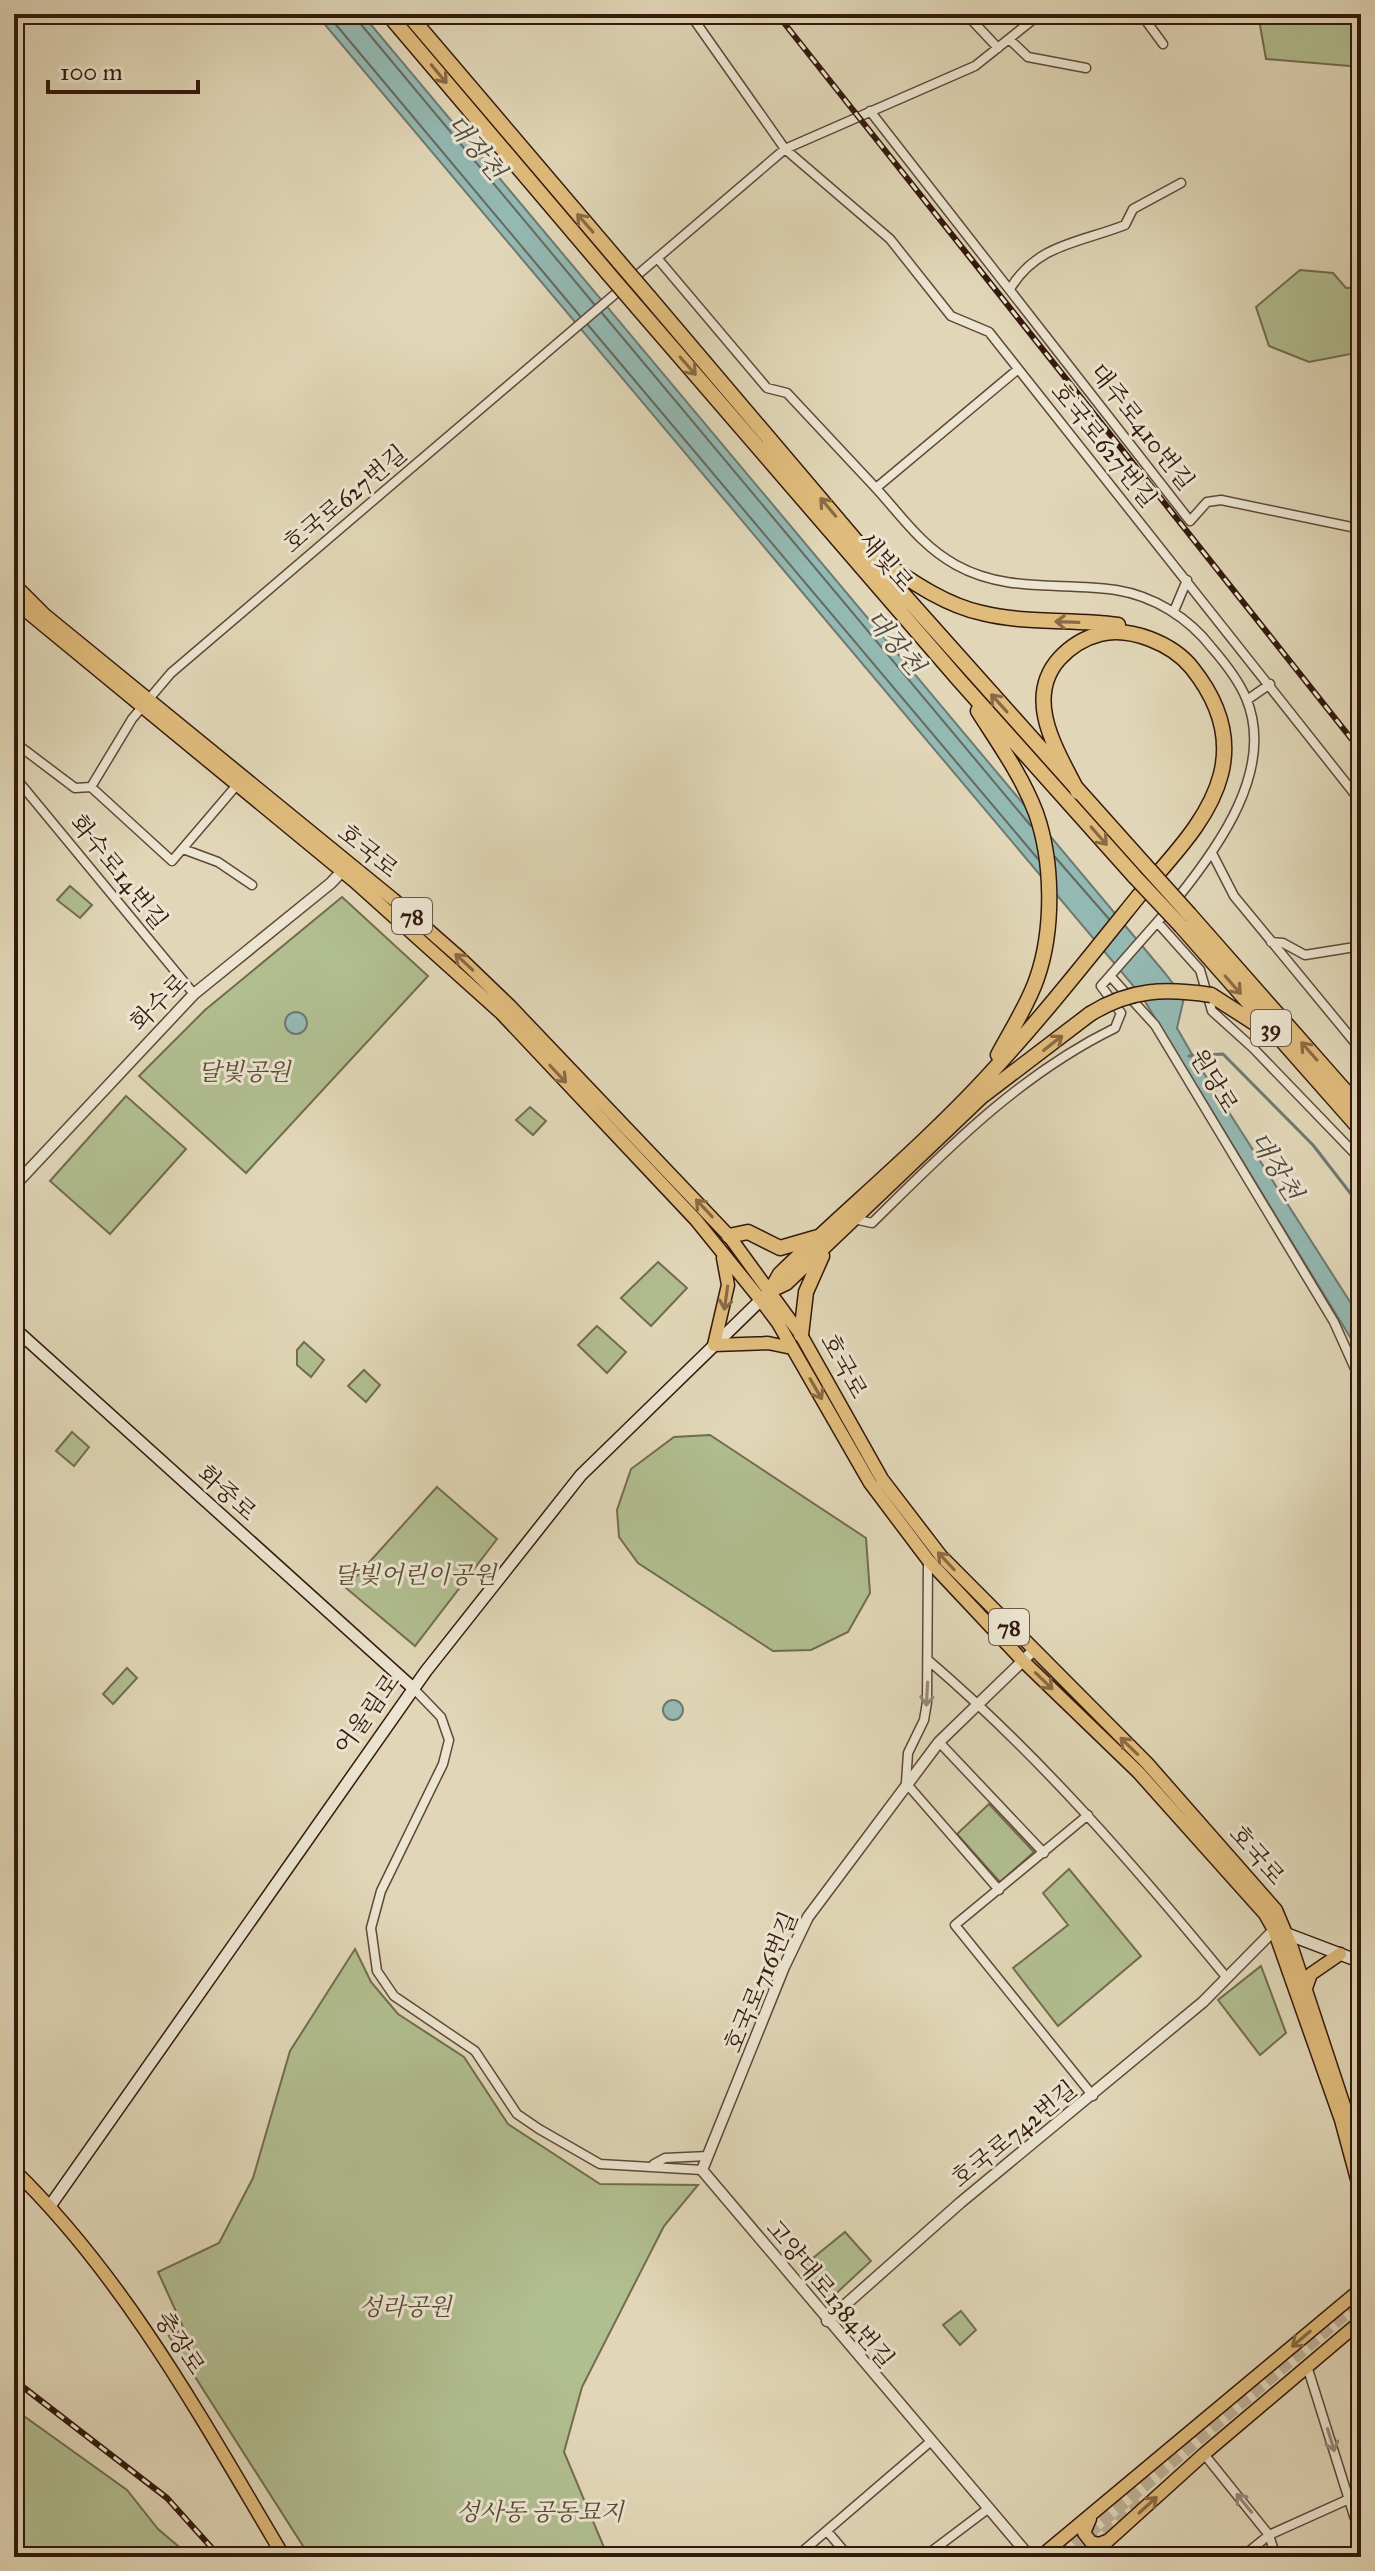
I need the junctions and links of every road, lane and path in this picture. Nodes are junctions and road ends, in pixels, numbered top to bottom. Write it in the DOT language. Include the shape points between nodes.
graph roads {
  1 [pos="388,14"];
  2 [pos="408,14"];
  3 [pos="690,14"];
  4 [pos="702,14"];
  5 [pos="966,14"];
  6 [pos="1040,14"];
  7 [pos="1141,14"];
  8 [pos="697,24"];
  9 [pos="1009,39"];
  10 [pos="1163,44"];
  11 [pos="998,48"];
  12 [pos="1086,68"];
  13 [pos="870,111"];
  14 [pos="785,149"];
  15 [pos="1181,183"];
  16 [pos="546,190"];
  17 [pos="658,259"];
  18 [pos="613,267"];
  19 [pos="1010,289"];
  20 [pos="1017,370"];
  21 [pos="876,488"];
  22 [pos="1361,529"];
  23 [pos="862,548"];
  24 [pos="1187,580"];
  25 [pos="14,584"];
  26 [pos="14,601"];
  27 [pos="1174,611"];
  28 [pos="959,680"];
  29 [pos="1270,684"];
  30 [pos="1247,700"];
  31 [pos="144,704"];
  32 [pos="15,741"];
  33 [pos="14,776"];
  34 [pos="236,786"];
  35 [pos="91,787"];
  36 [pos="1078,792"];
  37 [pos="1361,802"];
  38 [pos="183,849"];
  39 [pos="1213,855"];
  40 [pos="345,867"];
  41 [pos="252,885"];
  42 [pos="1142,897"];
  43 [pos="1186,921"];
  44 [pos="1158,923"];
  45 [pos="1271,942"];
  46 [pos="1361,946"];
  47 [pos="1113,975"];
  48 [pos="1072,986"];
  49 [pos="194,994"];
  50 [pos="1284,1043"];
  51 [pos="1361,1050"];
  52 [pos="984,1080"];
  53 [pos="1361,1109"];
  54 [pos="949,1127"];
  55 [pos="1361,1130"];
  56 [pos="1361,1160"];
  57 [pos="14,1186"];
  58 [pos="851,1218"];
  59 [pos="729,1236"];
  60 [pos="821,1242"];
  61 [pos="720,1250"];
  62 [pos="766,1294"];
  63 [pos="14,1328"];
  64 [pos="801,1335"];
  65 [pos="714,1345"];
  66 [pos="792,1348"];
  67 [pos="1361,1382"];
  68 [pos="928,1560"];
  69 [pos="1028,1656"];
  70 [pos="928,1660"];
  71 [pos="413,1688"];
  72 [pos="978,1703"];
  73 [pos="939,1742"];
  74 [pos="906,1783"];
  75 [pos="1088,1815"];
  76 [pos="1044,1853"];
  77 [pos="999,1890"];
  78 [pos="1280,1932"];
  79 [pos="1340,1954"];
  80 [pos="1361,1962"];
  81 [pos="1227,1978"];
  82 [pos="1306,1988"];
  83 [pos="1093,2096"];
  84 [pos="708,2156"];
  85 [pos="1361,2157"];
  86 [pos="653,2164"];
  87 [pos="14,2170"];
  88 [pos="702,2170"];
  89 [pos="1361,2194"];
  90 [pos="50,2206"];
  91 [pos="1361,2289"];
  92 [pos="827,2321"];
  93 [pos="1361,2321"];
  94 [pos="1307,2366"];
  95 [pos="930,2442"];
  96 [pos="1204,2454"];
  97 [pos="1349,2499"];
  98 [pos="989,2508"];
  99 [pos="1096,2510"];
  100 [pos="827,2531"];
  101 [pos="1269,2535"];
  102 [pos="1361,2538"];
  103 [pos="1110,2539"];
  104 [pos="284,2557"];
  105 [pos="796,2557"];
  106 [pos="849,2557"];
  107 [pos="924,2557"];
  108 [pos="1030,2557"];
  109 [pos="1040,2557"];
  110 [pos="1090,2557"];
  111 [pos="1242,2557"];
  112 [pos="1276,2557"];
  1 -- 16 [label="highway, 새빛로 / 39, one-way"];
  2 -- 16 [label="highway, 새빛로 / 39"];
  3 -- 8 [label="street, 호국로627번길"];
  4 -- 8 [label="street"];
  5 -- 11 [label="street"];
  6 -- 9 [label="street"];
  7 -- 10 [label="street"];
  8 -- 14 [label="street, 호국로627번길"];
  9 -- 11 [label="street"];
  9 -- 12 [label="street" via="1028,57"];
  11 -- 13 [label="street" via="975,66"];
  13 -- 14 [label="street"];
  13 -- 19 [label="street, 대주로410번길"];
  14 -- 17 [label="street"];
  14 -- 20 [label="street, 호국로627번길" via="890,239 951,316 989,332"];
  15 -- 19 [label="street" via="1133,209 1125,225 1073,245 1058,245 1021,272"];
  16 -- 18 [label="highway, 새빛로 / 39"];
  17 -- 21 [label="street" via="767,388 787,393"];
  17 -- 31 [label="street, 호국로627번길" via="175,670"];
  23 -- 18 [label="highway, 새빛로 / 39, one-way, bridge" via="649,297"];
  18 -- 28 [label="highway, 새빛로 / 39, one-way, bridge" via="637,307"];
  19 -- 22 [label="street, 대주로410번길" via="1190,521 1207,502 1221,500"];
  20 -- 21 [label="street"];
  20 -- 24 [label="street, 호국로627번길"];
  21 -- 27 [label="street" via="918,540 957,566 1026,587 1117,590"];
  36 -- 23 [label="highway, 새빛로 / 39, one-way"];
  42 -- 23 [label="highway, one-way" via="1193,841 1228,780 1229,718 1215,685 1191,656 1140,628 979,613 938,596"];
  24 -- 27 [label="street"];
  24 -- 29 [label="street, 호국로627번길"];
  25 -- 31 [label="main road, 호국로 / 78"];
  26 -- 31 [label="main road, 호국로 / 78"];
  27 -- 30 [label="street" via="1205,638"];
  28 -- 43 [label="highway, 새빛로 / 39, one-way, bridge" via="1135,877"];
  28 -- 52 [label="highway" via="1016,770 1037,815 1047,869 1045,944 1037,977"];
  29 -- 30 [label="street"];
  29 -- 37 [label="street, 호국로627번길"];
  30 -- 39 [label="street" via="1254,736 1250,766"];
  31 -- 34 [label="main road, 호국로 / 78"];
  31 -- 35 [label="street"];
  31 -- 40 [label="main road, 호국로 / 78"];
  32 -- 35 [label="street" via="75,788"];
  33 -- 49 [label="street, 화수로14번길"];
  34 -- 38 [label="street"];
  34 -- 40 [label="main road, 호국로 / 78"];
  35 -- 38 [label="street" via="172,861"];
  36 -- 42 [label="highway" via="1049,733 1043,704 1056,662 1073,645 1101,633 1154,640 1185,659 1208,688 1221,720 1221,774 1210,802"];
  36 -- 43 [label="highway, 새빛로 / 39, bridge" via="1145,865"];
  38 -- 41 [label="street" via="218,862"];
  39 -- 44 [label="street"];
  39 -- 45 [label="street" via="1234,896"];
  40 -- 49 [label="street, 화수로"];
  59 -- 40 [label="main road, 호국로 / 78, one-way" via="509,1005"];
  40 -- 61 [label="main road, 호국로 / 78, one-way" via="501,1013"];
  42 -- 48 [label="highway"];
  43 -- 50 [label="highway, 새빛로 / 39, one-way"];
  53 -- 43 [label="highway, 새빛로 / 39, one-way"];
  44 -- 47 [label="street"];
  44 -- 56 [label="street" via="1200,970 1212,1011"];
  45 -- 46 [label="street" via="1305,955"];
  45 -- 51 [label="street"];
  47 -- 58 [label="street" via="1101,986 1121,1013 1115,1028 1085,1042 999,1102 872,1223"];
  47 -- 67 [label="street, 원당로" via="1155,1025 1334,1322"];
  48 -- 52 [label="highway"];
  48 -- 54 [label="highway"];
  49 -- 57 [label="street, 화수로"];
  54 -- 50 [label="highway, one-way, bridge" via="1090,1014 1130,994 1153,989 1211,995"];
  50 -- 55 [label="highway, 새빛로 / 39"];
  52 -- 60 [label="highway"];
  54 -- 58 [label="highway"];
  58 -- 60 [label="highway"];
  59 -- 60 [label="highway" via="748,1232 780,1248"];
  59 -- 62 [label="main road, 호국로 / 78"];
  60 -- 62 [label="highway" via="780,1274"];
  60 -- 64 [label="highway" via="806,1292"];
  61 -- 62 [label="main road, 호국로 / 78"];
  61 -- 65 [label="main road, one-way" via="728,1285"];
  62 -- 64 [label="main road, 호국로 / 78"];
  62 -- 65 [label="main road, 어울림로"];
  62 -- 66 [label="main road, 호국로 / 78"];
  63 -- 71 [label="main road, 화중로"];
  69 -- 64 [label="main road, 호국로 / 78, one-way" via="882,1479"];
  65 -- 66 [label="main road" via="768,1343"];
  65 -- 71 [label="main road, 어울림로" via="581,1475"];
  66 -- 68 [label="main road, 호국로 / 78, one-way" via="870,1483"];
  68 -- 69 [label="main road, 호국로 / 78"];
  68 -- 70 [label="street"];
  69 -- 72 [label="street, 호국로716번길"];
  69 -- 78 [label="main road, 호국로 / 78"];
  70 -- 72 [label="street"];
  70 -- 74 [label="street, one-way" via="924,1720 908,1753"];
  71 -- 86 [label="street" via="441,1717 449,1740 443,1764 381,1891 371,1928 377,1971 394,1996 475,2051 517,2114 600,2164"];
  71 -- 90 [label="main road, 어울림로"];
  72 -- 73 [label="street, 호국로716번길"];
  72 -- 75 [label="street"];
  73 -- 74 [label="street, 호국로716번길"];
  73 -- 76 [label="street"];
  74 -- 77 [label="street"];
  74 -- 84 [label="street, 호국로716번길" via="808,1917"];
  75 -- 76 [label="street"];
  75 -- 81 [label="street"];
  76 -- 77 [label="street"];
  77 -- 83 [label="street" via="955,1925"];
  78 -- 79 [label="main road"];
  78 -- 81 [label="street, 호국로742번길"];
  78 -- 82 [label="main road, 호국로 / 78"];
  78 -- 89 [label="main road, 호국로 / 78"];
  79 -- 80 [label="main road"];
  79 -- 82 [label="main road" via="1311,1974"];
  81 -- 83 [label="street, 호국로742번길"];
  82 -- 85 [label="main road, 호국로 / 78"];
  83 -- 92 [label="street, 호국로742번길" via="960,2203"];
  84 -- 86 [label="street" via="665,2158"];
  84 -- 88 [label="street, 호국로716번길"];
  86 -- 88 [label="street"];
  87 -- 90 [label="main road, 충장로"];
  88 -- 92 [label="street, 고양대로1384번길"];
  90 -- 104 [label="main road, 충장로" via="140,2321"];
  91 -- 99 [label="main road, one-way"];
  92 -- 95 [label="street, 고양대로1384번길"];
  93 -- 94 [label="main road"];
  94 -- 96 [label="main road"];
  94 -- 97 [label="street, one-way"];
  95 -- 98 [label="street, 고양대로1384번길"];
  95 -- 100 [label="street"];
  101 -- 96 [label="street, one-way"];
  103 -- 96 [label="main road, one-way"];
  97 -- 101 [label="street"];
  97 -- 102 [label="street"];
  98 -- 107 [label="street"];
  98 -- 108 [label="street, 고양대로1384번길"];
  99 -- 103 [label="main road" via="1084,2533 1099,2544"];
  99 -- 109 [label="main road"];
  100 -- 105 [label="street"];
  100 -- 106 [label="street"];
  101 -- 111 [label="street"];
  101 -- 112 [label="street"];
  103 -- 110 [label="main road"];
}
